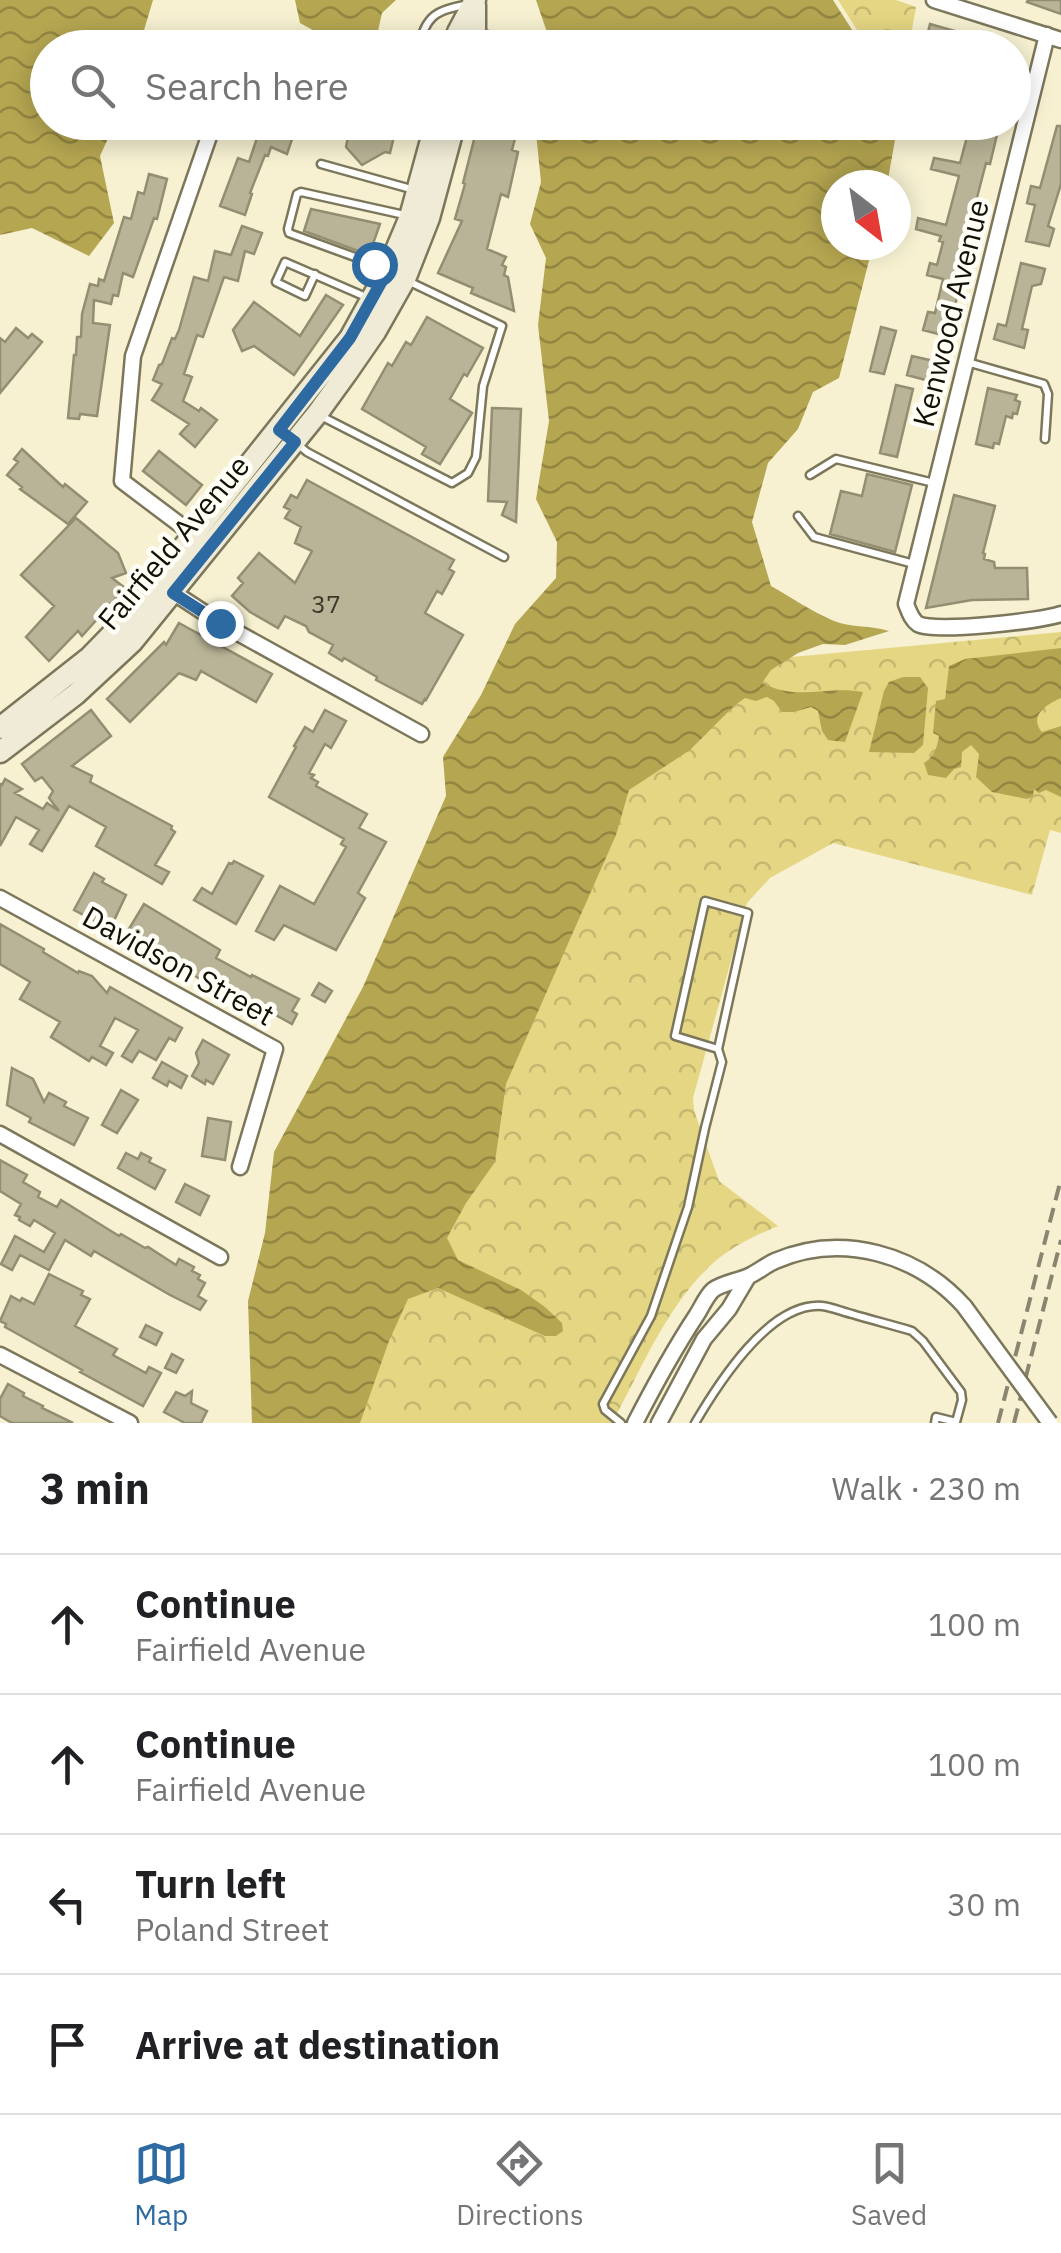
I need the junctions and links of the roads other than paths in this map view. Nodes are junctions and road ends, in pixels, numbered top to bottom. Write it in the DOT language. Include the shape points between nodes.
graph roads {
  1 [pos="934,0"];
  2 [pos="475,1"];
  3 [pos="423,30"];
  4 [pos="459,30"];
  5 [pos="474,30"];
  6 [pos="1029,30"];
  7 [pos="1054,38"];
  8 [pos="1031,123"];
  9 [pos="208,140"];
  10 [pos="431,140"];
  11 [pos="450,140"];
  12 [pos="1026,140"];
  13 [pos="321,164"];
  14 [pos="418,191"];
  15 [pos="410,217"];
  16 [pos="315,274"];
  17 [pos="396,274"];
  18 [pos="371,300"];
  19 [pos="966,362"];
  20 [pos="308,409"];
  21 [pos="287,436"];
  22 [pos="1045,439"];
  23 [pos="810,475"];
  24 [pos="936,483"];
  25 [pos="798,516"];
  26 [pos="202,541"];
  27 [pos="504,558"];
  28 [pos="915,564"];
  29 [pos="165,587"];
  30 [pos="1061,614"];
  31 [pos="70,686"];
  32 [pos="0,728"];
  33 [pos="422,734"];
  34 [pos="0,752"];
  35 [pos="0,898"];
  36 [pos="718,1049"];
  37 [pos="0,1134"];
  38 [pos="240,1167"];
  39 [pos="220,1257"];
  40 [pos="748,1276"];
  41 [pos="0,1355"];
  42 [pos="130,1423"];
  43 [pos="621,1423"];
  44 [pos="635,1423"];
  45 [pos="659,1423"];
  46 [pos="695,1423"];
  47 [pos="935,1423"];
  48 [pos="1050,1423"];
  1 -- 6 [label="street"];
  2 -- 3 [label="lane" via="434,14"];
  2 -- 4 [label="main road"];
  2 -- 5 [label="main road"];
  7 -- 8 [label="street, Kenwood Avenue"];
  9 -- 26 [label="street" via="133,356 122,481"];
  10 -- 14 [label="main road, Fairfield Avenue"];
  11 -- 17 [label="main road, Fairfield Avenue" via="428,218"];
  12 -- 19 [label="street, Kenwood Avenue"];
  13 -- 14 [label="lane"];
  14 -- 15 [label="main road, Fairfield Avenue"];
  15 -- 17 [label="main road, Fairfield Avenue"];
  15 -- 17 [label="lane" via="301,192 288,229"];
  16 -- 16 [label="lane" via="286,262 276,282 305,296"];
  16 -- 18 [label="lane"];
  17 -- 18 [label="main road, Fairfield Avenue"];
  17 -- 20 [label="main road, Fairfield Avenue" via="375,332"];
  17 -- 20 [label="lane" via="502,326 468,473 452,483"];
  18 -- 20 [label="main road, Fairfield Avenue"];
  19 -- 22 [label="lane" via="1044,384"];
  19 -- 24 [label="street, Kenwood Avenue"];
  20 -- 21 [label="main road, Fairfield Avenue"];
  21 -- 26 [label="main road, Fairfield Avenue"];
  21 -- 27 [label="lane"];
  23 -- 24 [label="lane" via="836,459"];
  24 -- 28 [label="street, Kenwood Avenue"];
  25 -- 28 [label="lane" via="814,537"];
  26 -- 29 [label="main road, Fairfield Avenue"];
  28 -- 30 [label="street, Kenwood Avenue" via="906,604 919,624 954,628"];
  29 -- 31 [label="main road, Fairfield Avenue" via="132,642"];
  29 -- 33 [label="street"];
  31 -- 32 [label="main road, Fairfield Avenue"];
  31 -- 34 [label="main road, Fairfield Avenue"];
  35 -- 38 [label="street, Davidson Street" via="275,1049"];
  36 -- 36 [label="lane" via="675,1036 705,901 748,913"];
  36 -- 43 [label="lane" via="722,1062 688,1207 650,1316 602,1404"];
  37 -- 39 [label="street"];
  40 -- 44 [label="street" via="714,1290"];
  40 -- 45 [label="street" via="704,1339"];
  40 -- 48 [label="street, bridge" via="804,1252 840,1248 869,1250 922,1271 964,1306"];
  41 -- 42 [label="street"];
  46 -- 47 [label="lane" via="765,1330 785,1316 822,1306 912,1331 923,1341 961,1392 956,1422 936,1417"];
}
